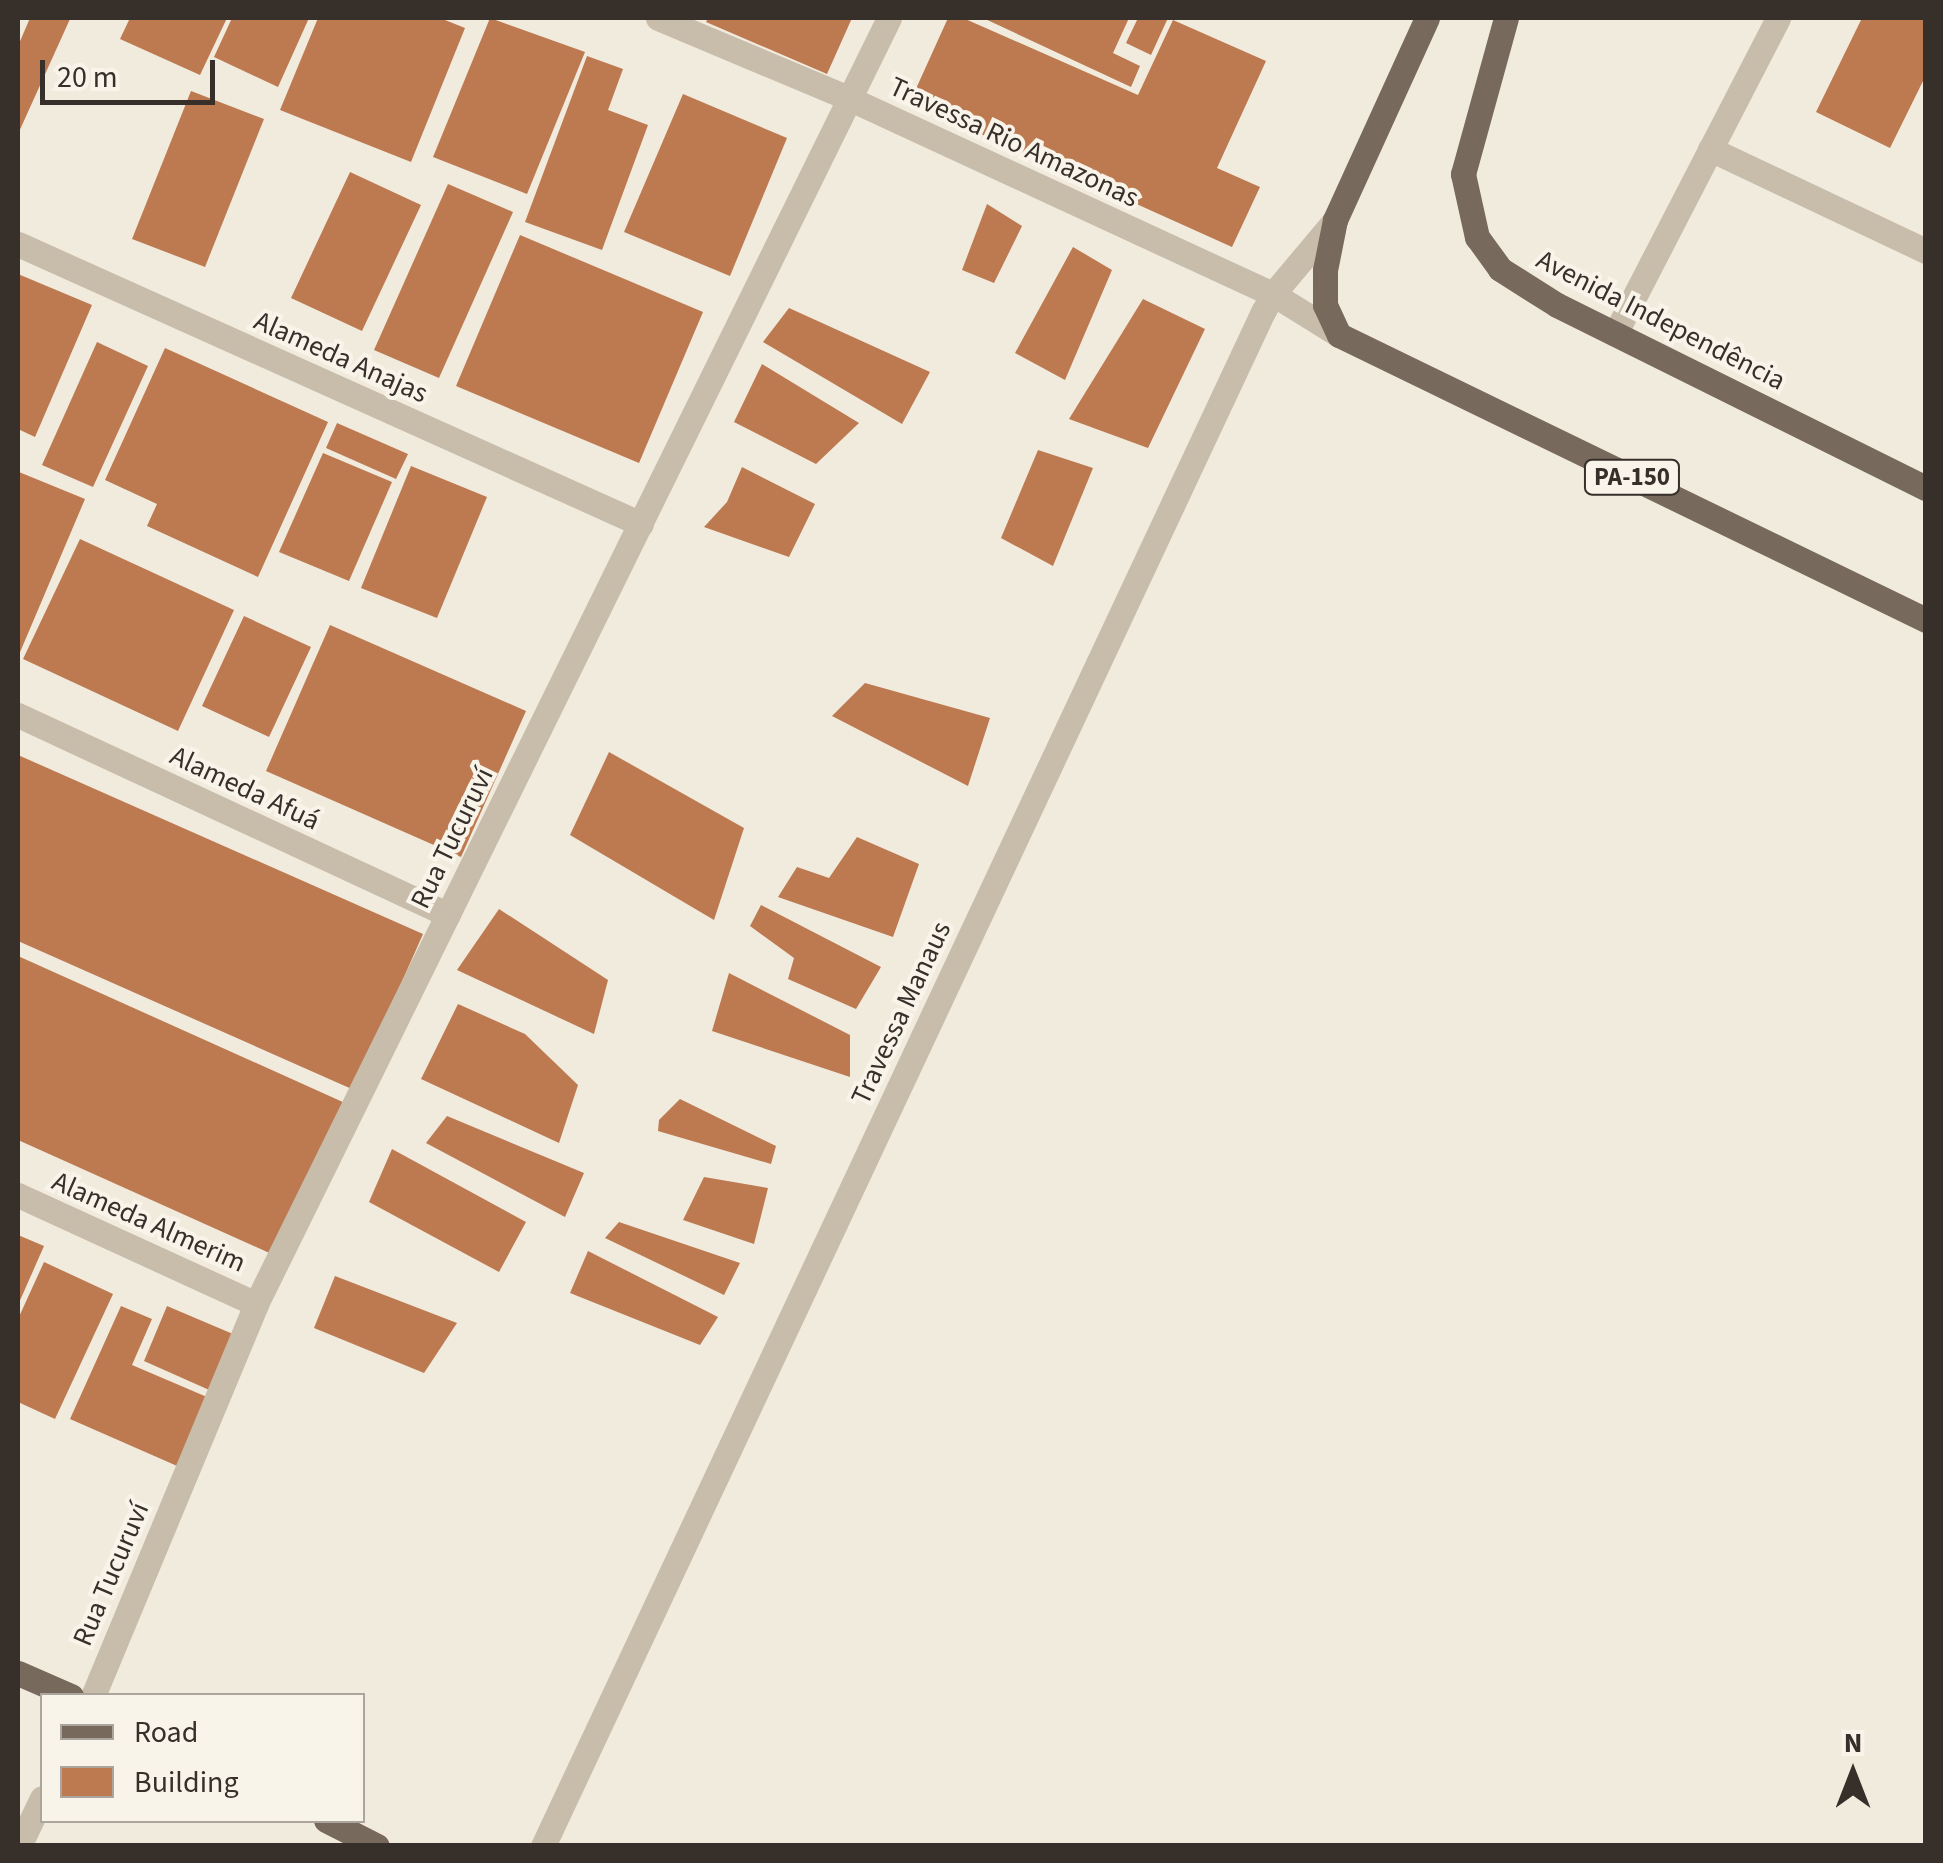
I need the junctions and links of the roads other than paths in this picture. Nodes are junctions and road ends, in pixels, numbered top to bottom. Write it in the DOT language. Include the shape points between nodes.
graph roads {
  1 [pos="658,18"];
  2 [pos="888,18"];
  3 [pos="1427,18"];
  4 [pos="1506,18"];
  5 [pos="1778,18"];
  6 [pos="846,97"];
  7 [pos="1710,149"];
  8 [pos="1335,220"];
  9 [pos="18,244"];
  10 [pos="1926,250"];
  11 [pos="1272,294"];
  12 [pos="1339,334"];
  13 [pos="1615,334"];
  14 [pos="1926,488"];
  15 [pos="640,524"];
  16 [pos="1926,620"];
  17 [pos="18,715"];
  18 [pos="448,915"];
  19 [pos="18,1195"];
  20 [pos="256,1304"];
  21 [pos="18,1673"];
  22 [pos="65,1693"];
  23 [pos="94,1693"];
  24 [pos="40,1802"];
  25 [pos="332,1823"];
  26 [pos="19,1846"];
  27 [pos="377,1846"];
  28 [pos="543,1846"];
  1 -- 6 [label="street, Travessa Rio Amazonas"];
  2 -- 6 [label="street, Rua Tucuruví"];
  3 -- 8 [label="main road"];
  4 -- 13 [label="main road, Avenida Independência" via="1463,174 1477,237 1500,270"];
  5 -- 7 [label="street"];
  6 -- 11 [label="street, Travessa Rio Amazonas"];
  6 -- 15 [label="street, Rua Tucuruví"];
  7 -- 10 [label="street"];
  7 -- 13 [label="street"];
  8 -- 11 [label="street, Travessa Manaus"];
  8 -- 12 [label="main road" via="1325,305"];
  9 -- 15 [label="street, Alameda Anajas"];
  11 -- 12 [label="street, Travessa Rio Amazonas"];
  11 -- 28 [label="street, Travessa Manaus"];
  12 -- 16 [label="main road, PA-150"];
  13 -- 14 [label="main road, Avenida Independência"];
  15 -- 18 [label="street, Rua Tucuruví"];
  17 -- 18 [label="street, Alameda Afuá"];
  18 -- 20 [label="street, Rua Tucuruví"];
  19 -- 20 [label="street, Alameda Almerim"];
  20 -- 23 [label="street, Rua Tucuruví"];
  21 -- 22 [label="main road"];
  24 -- 26 [label="street"];
  25 -- 27 [label="main road"];
}
